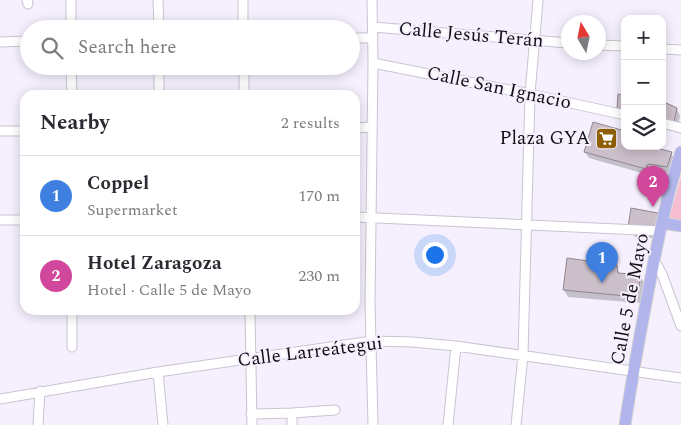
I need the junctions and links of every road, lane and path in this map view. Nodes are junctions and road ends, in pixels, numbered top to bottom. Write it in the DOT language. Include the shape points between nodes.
graph roads {
  1 [pos="70,0"];
  2 [pos="158,0"];
  3 [pos="243,0"];
  4 [pos="372,0"];
  5 [pos="538,0"];
  6 [pos="71,20"];
  7 [pos="159,20"];
  8 [pos="244,20"];
  9 [pos="373,27"];
  10 [pos="360,38"];
  11 [pos="373,38"];
  12 [pos="534,40"];
  13 [pos="20,41"];
  14 [pos="0,42"];
  15 [pos="561,42"];
  16 [pos="606,45"];
  17 [pos="621,46"];
  18 [pos="666,49"];
  19 [pos="681,50"];
  20 [pos="373,63"];
  21 [pos="71,75"];
  22 [pos="159,75"];
  23 [pos="244,75"];
  24 [pos="72,90"];
  25 [pos="159,90"];
  26 [pos="244,90"];
  27 [pos="530,94"];
  28 [pos="621,114"];
  29 [pos="666,125"];
  30 [pos="371,127"];
  31 [pos="360,128"];
  32 [pos="681,128"];
  33 [pos="0,131"];
  34 [pos="20,131"];
  35 [pos="681,152"];
  36 [pos="360,217"];
  37 [pos="370,217"];
  38 [pos="0,220"];
  39 [pos="20,220"];
  40 [pos="527,226"];
  41 [pos="681,226"];
  42 [pos="661,227"];
  43 [pos="654,260"];
  44 [pos="72,315"];
  45 [pos="250,315"];
  46 [pos="681,326"];
  47 [pos="372,341"];
  48 [pos="456,346"];
  49 [pos="72,347"];
  50 [pos="523,356"];
  51 [pos="252,358"];
  52 [pos="158,372"];
  53 [pos="633,372"];
  54 [pos="681,378"];
  55 [pos="40,392"];
  56 [pos="0,399"];
  57 [pos="335,410"];
  58 [pos="292,413"];
  59 [pos="252,414"];
  60 [pos="38,425"];
  61 [pos="164,425"];
  62 [pos="252,425"];
  63 [pos="292,425"];
  64 [pos="373,425"];
  65 [pos="448,425"];
  66 [pos="516,425"];
  67 [pos="625,425"];
  1 -- 6 [label="street"];
  2 -- 7 [label="street"];
  3 -- 8 [label="street"];
  4 -- 9 [label="street"];
  5 -- 12 [label="street"];
  9 -- 11 [label="street"];
  9 -- 12 [label="street, Calle Jesús Terán"];
  10 -- 11 [label="street"];
  11 -- 20 [label="street"];
  12 -- 15 [label="street, Calle Jesús Terán"];
  12 -- 27 [label="street"];
  13 -- 14 [label="street"];
  16 -- 17 [label="street"];
  18 -- 19 [label="street"];
  20 -- 27 [label="street, Calle San Ignacio"];
  20 -- 30 [label="street"];
  21 -- 24 [label="street"];
  22 -- 25 [label="street"];
  23 -- 26 [label="street"];
  27 -- 28 [label="street, Calle San Ignacio"];
  27 -- 40 [label="street"];
  29 -- 32 [label="street"];
  30 -- 31 [label="street"];
  30 -- 37 [label="street"];
  33 -- 34 [label="street"];
  35 -- 42 [label="main road, Calle 5 de Mayo"];
  36 -- 37 [label="street"];
  37 -- 40 [label="street"];
  37 -- 47 [label="street"];
  38 -- 39 [label="street"];
  40 -- 42 [label="street"];
  40 -- 50 [label="street"];
  41 -- 42 [label="main road"];
  42 -- 43 [label="main road, Calle 5 de Mayo"];
  43 -- 46 [label="street"];
  43 -- 53 [label="main road, Calle 5 de Mayo"];
  44 -- 49 [label="street"];
  45 -- 51 [label="street"];
  47 -- 48 [label="street, Calle Larreátegui"];
  47 -- 51 [label="street, Calle Larreátegui"];
  47 -- 64 [label="street"];
  48 -- 50 [label="street, Calle Larreátegui"];
  48 -- 65 [label="street"];
  50 -- 53 [label="street, Calle Larreátegui"];
  50 -- 66 [label="street"];
  51 -- 52 [label="street, Calle Larreátegui"];
  51 -- 59 [label="street"];
  52 -- 55 [label="street, Calle Larreátegui"];
  52 -- 61 [label="street"];
  53 -- 54 [label="street, Calle Larreátegui"];
  53 -- 67 [label="main road, Calle 5 de Mayo"];
  55 -- 56 [label="street, Calle Larreátegui"];
  55 -- 60 [label="street"];
  57 -- 58 [label="street"];
  58 -- 59 [label="street"];
  58 -- 63 [label="street"];
  59 -- 62 [label="street"];
}
